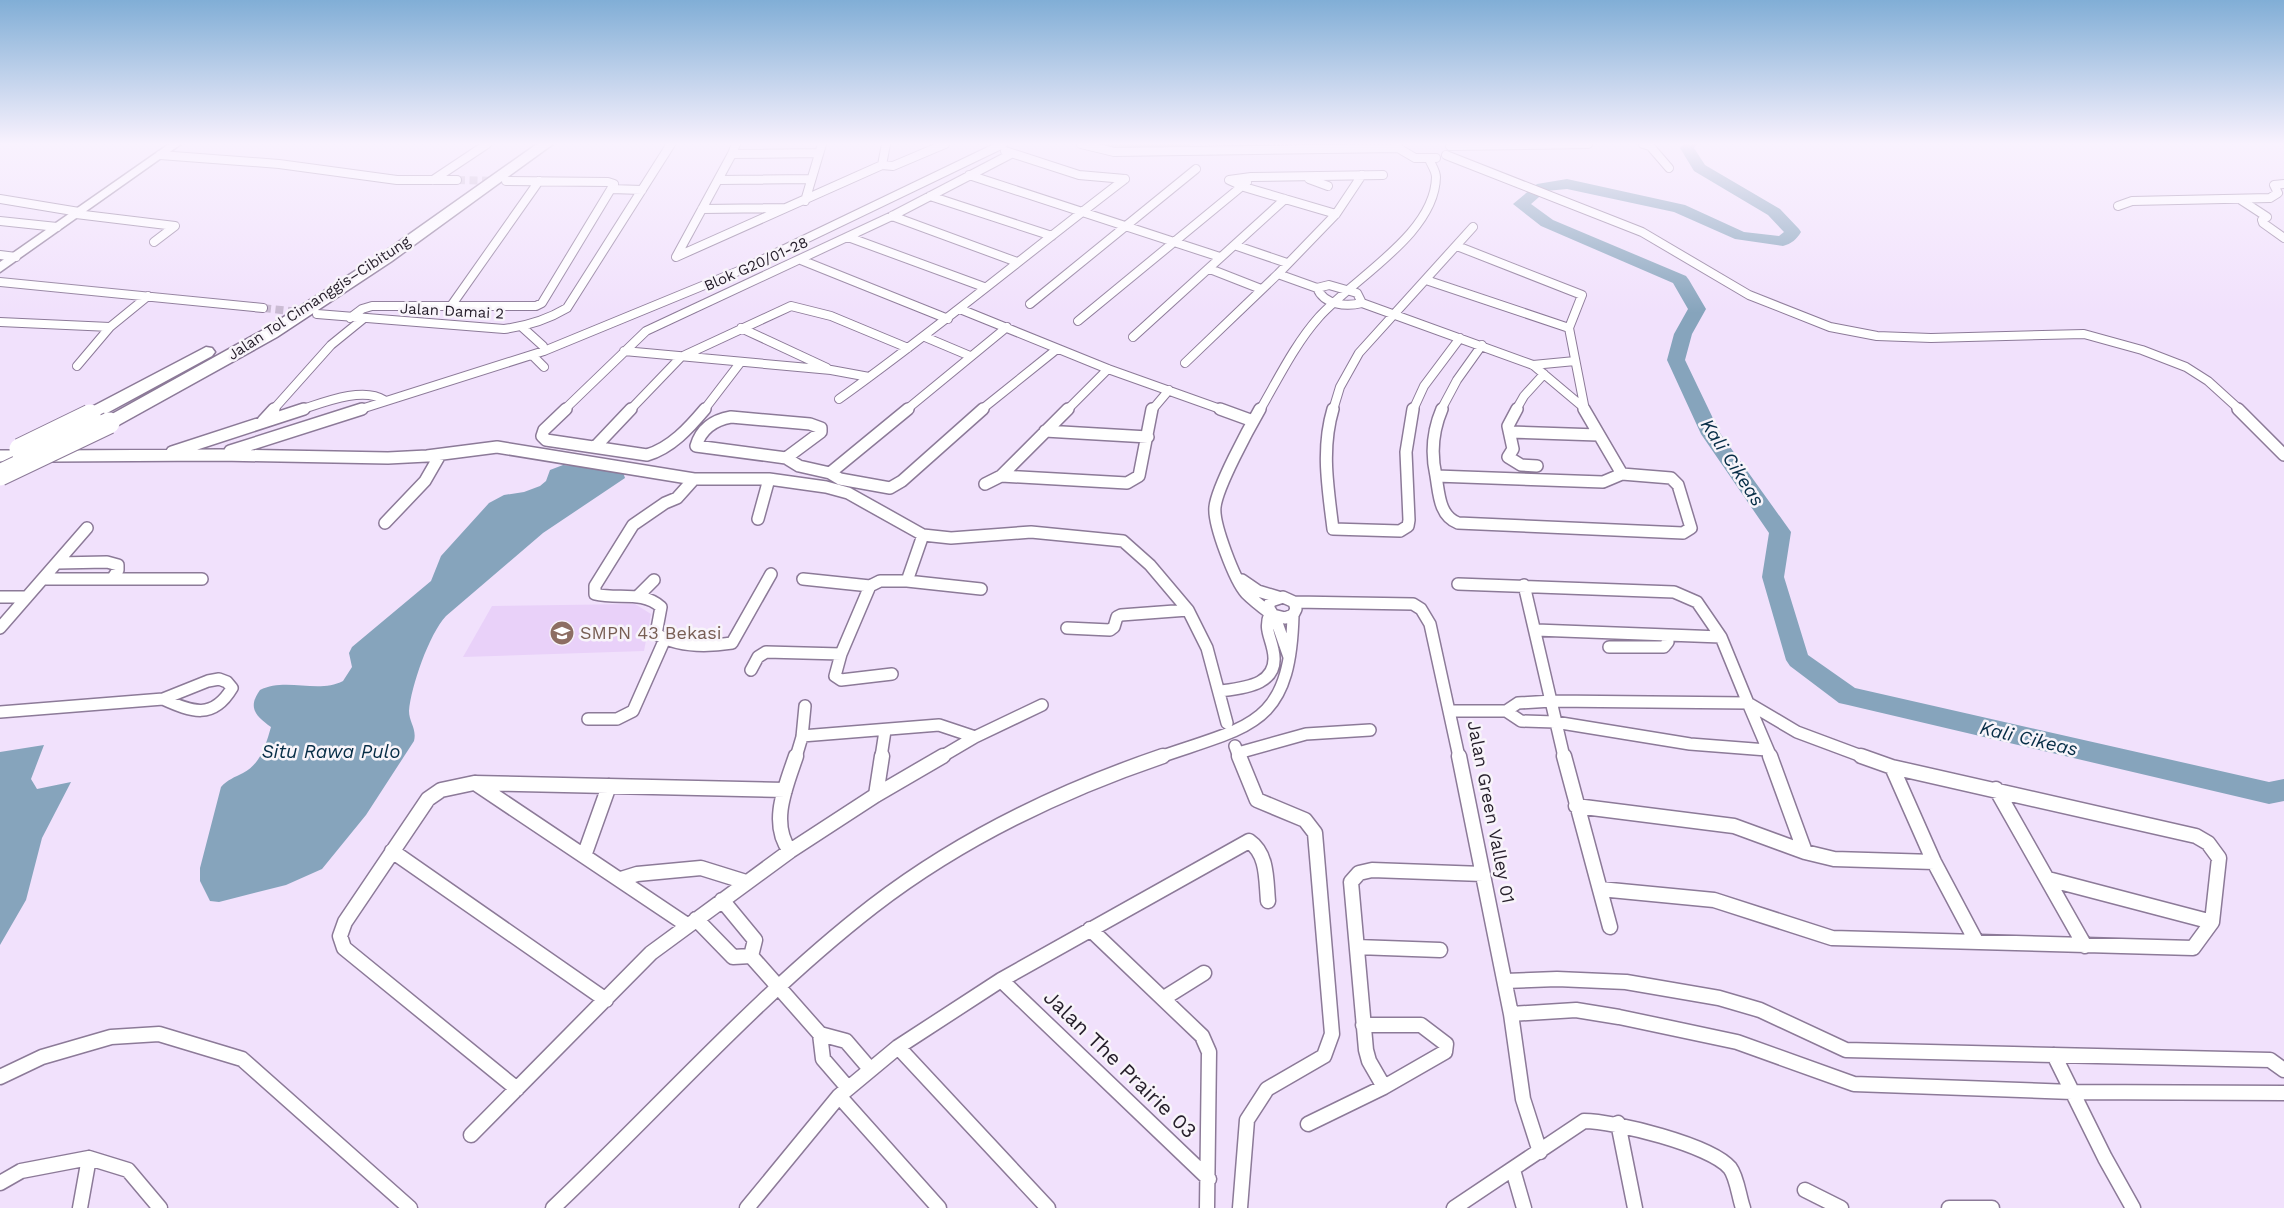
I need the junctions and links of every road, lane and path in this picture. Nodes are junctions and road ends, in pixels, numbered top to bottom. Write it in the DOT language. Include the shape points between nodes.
graph roads {
  1 [pos="8,200"];
  2 [pos="96,200"];
  3 [pos="445,200"];
  4 [pos="467,200"];
  5 [pos="525,200"];
  6 [pos="604,200"];
  7 [pos="635,200"];
  8 [pos="707,200"];
  9 [pos="893,200"];
  10 [pos="922,200"];
  11 [pos="943,200"];
  12 [pos="1046,200"];
  13 [pos="1097,200"];
  14 [pos="1158,200"];
  15 [pos="1227,200"];
  16 [pos="1285,200"];
  17 [pos="1291,200"];
  18 [pos="1345,200"];
  19 [pos="1430,200"];
  20 [pos="1569,200"];
  21 [pos="2221,200"];
  22 [pos="2241,200"];
  23 [pos="805,201"];
  24 [pos="2118,206"];
  25 [pos="702,208"];
  26 [pos="789,208"];
  27 [pos="1082,212"];
  28 [pos="78,213"];
  29 [pos="1336,214"];
  30 [pos="892,216"];
  31 [pos="0,221"];
  32 [pos="1127,226"];
  33 [pos="57,227"];
  34 [pos="1473,227"];
  35 [pos="1052,236"];
  36 [pos="848,237"];
  37 [pos="2284,238"];
  38 [pos="154,242"];
  39 [pos="1175,242"];
  40 [pos="1237,246"];
  41 [pos="1457,246"];
  42 [pos="0,255"];
  43 [pos="16,256"];
  44 [pos="1220,257"];
  45 [pos="801,260"];
  46 [pos="1017,262"];
  47 [pos="1287,263"];
  48 [pos="0,268"];
  49 [pos="1210,269"];
  50 [pos="1278,274"];
  51 [pos="1426,280"];
  52 [pos="0,282"];
  53 [pos="984,287"];
  54 [pos="1317,288"];
  55 [pos="1261,289"];
  56 [pos="1349,290"];
  57 [pos="148,296"];
  58 [pos="1334,302"];
  59 [pos="1362,302"];
  60 [pos="1030,304"];
  61 [pos="451,306"];
  62 [pos="263,308"];
  63 [pos="960,310"];
  64 [pos="317,314"];
  65 [pos="1395,315"];
  66 [pos="350,318"];
  67 [pos="948,318"];
  68 [pos="363,319"];
  69 [pos="1078,321"];
  70 [pos="0,322"];
  71 [pos="110,327"];
  72 [pos="522,327"];
  73 [pos="1007,327"];
  74 [pos="741,328"];
  75 [pos="1570,328"];
  76 [pos="925,337"];
  77 [pos="1133,337"];
  78 [pos="1460,338"];
  79 [pos="1482,345"];
  80 [pos="908,348"];
  81 [pos="1057,349"];
  82 [pos="544,351"];
  83 [pos="624,351"];
  84 [pos="532,355"];
  85 [pos="970,356"];
  86 [pos="681,357"];
  87 [pos="1575,361"];
  88 [pos="740,363"];
  89 [pos="1185,363"];
  90 [pos="1534,365"];
  91 [pos="77,366"];
  92 [pos="544,368"];
  93 [pos="1108,369"];
  94 [pos="830,370"];
  95 [pos="1544,374"];
  96 [pos="868,377"];
  97 [pos="1170,390"];
  98 [pos="840,399"];
  99 [pos="384,400"];
  100 [pos="1583,407"];
  101 [pos="1253,421"];
  102 [pos="261,423"];
  103 [pos="1045,431"];
  104 [pos="1510,432"];
  105 [pos="1598,435"];
  106 [pos="1148,437"];
  107 [pos="595,447"];
  108 [pos="440,454"];
  109 [pos="2284,454"];
  110 [pos="161,455"];
  111 [pos="220,455"];
  112 [pos="0,458"];
  113 [pos="786,458"];
  114 [pos="1537,466"];
  115 [pos="830,473"];
  116 [pos="1622,474"];
  117 [pos="0,475"];
  118 [pos="1001,476"];
  119 [pos="1434,476"];
  120 [pos="694,480"];
  121 [pos="769,480"];
  122 [pos="985,484"];
  123 [pos="758,519"];
  124 [pos="385,523"];
  125 [pos="87,528"];
  126 [pos="923,535"];
  127 [pos="57,563"];
  128 [pos="770,574"];
  129 [pos="1237,576"];
  130 [pos="43,579"];
  131 [pos="112,579"];
  132 [pos="202,579"];
  133 [pos="803,579"];
  134 [pos="654,580"];
  135 [pos="907,581"];
  136 [pos="1458,584"];
  137 [pos="1524,585"];
  138 [pos="870,586"];
  139 [pos="981,589"];
  140 [pos="638,596"];
  141 [pos="0,597"];
  142 [pos="27,598"];
  143 [pos="1278,598"];
  144 [pos="1294,609"];
  145 [pos="1188,610"];
  146 [pos="1273,615"];
  147 [pos="0,628"];
  148 [pos="1067,628"];
  149 [pos="1536,630"];
  150 [pos="1666,635"];
  151 [pos="1721,637"];
  152 [pos="664,640"];
  153 [pos="1609,647"];
  154 [pos="841,654"];
  155 [pos="1289,656"];
  156 [pos="751,670"];
  157 [pos="892,674"];
  158 [pos="1220,692"];
  159 [pos="163,698"];
  160 [pos="1552,701"];
  161 [pos="1748,703"];
  162 [pos="1042,705"];
  163 [pos="805,706"];
  164 [pos="1506,711"];
  165 [pos="0,712"];
  166 [pos="1450,712"];
  167 [pos="588,718"];
  168 [pos="1555,722"];
  169 [pos="1227,723"];
  170 [pos="1370,730"];
  171 [pos="885,731"];
  172 [pos="802,736"];
  173 [pos="975,737"];
  174 [pos="1767,750"];
  175 [pos="1892,767"];
  176 [pos="474,783"];
  177 [pos="609,786"];
  178 [pos="1996,789"];
  179 [pos="785,790"];
  180 [pos="876,795"];
  181 [pos="1576,806"];
  182 [pos="392,851"];
  183 [pos="790,851"];
  184 [pos="1805,852"];
  185 [pos="584,856"];
  186 [pos="1934,862"];
  187 [pos="1482,874"];
  188 [pos="621,879"];
  189 [pos="2048,879"];
  190 [pos="746,882"];
  191 [pos="1600,889"];
  192 [pos="722,900"];
  193 [pos="1268,901"];
  194 [pos="692,922"];
  195 [pos="2212,922"];
  196 [pos="1610,927"];
  197 [pos="1090,929"];
  198 [pos="1976,941"];
  199 [pos="2085,946"];
  200 [pos="1357,947"];
  201 [pos="1440,950"];
  202 [pos="751,956"];
  203 [pos="1204,973"];
  204 [pos="1002,980"];
  205 [pos="1505,981"];
  206 [pos="777,987"];
  207 [pos="1164,998"];
  208 [pos="606,1000"];
  209 [pos="1512,1014"];
  210 [pos="1363,1025"];
  211 [pos="820,1034"];
  212 [pos="898,1047"];
  213 [pos="2054,1054"];
  214 [pos="870,1069"];
  215 [pos="2284,1070"];
  216 [pos="0,1077"];
  217 [pos="1384,1087"];
  218 [pos="517,1089"];
  219 [pos="843,1092"];
  220 [pos="2072,1092"];
  221 [pos="2284,1093"];
  222 [pos="1618,1123"];
  223 [pos="1308,1124"];
  224 [pos="471,1135"];
  225 [pos="1540,1152"];
  226 [pos="90,1158"];
  227 [pos="1513,1170"];
  228 [pos="1209,1179"];
  229 [pos="0,1183"];
  230 [pos="1805,1190"];
  231 [pos="80,1208"];
  232 [pos="160,1208"];
  233 [pos="410,1208"];
  234 [pos="553,1208"];
  235 [pos="747,1208"];
  236 [pos="939,1208"];
  237 [pos="1048,1208"];
  238 [pos="1207,1208"];
  239 [pos="1240,1208"];
  240 [pos="1454,1208"];
  241 [pos="1524,1208"];
  242 [pos="1635,1208"];
  243 [pos="1742,1208"];
  244 [pos="1841,1208"];
  245 [pos="1949,1208"];
  246 [pos="1969,1208"];
  247 [pos="1992,1208"];
  248 [pos="2133,1208"];
  1 -- 28 [label="street"];
  2 -- 28 [label="main road"];
  3 -- 112 [label="highway, Jalan Tol Cimanggis–Cibitung, bridge" via="256,325 90,415"];
  4 -- 117 [label="highway, Jalan Tol Cimanggis–Cibitung, bridge" via="271,333 109,423"];
  5 -- 61 [label="street"];
  6 -- 61 [label="street" via="542,303 536,306"];
  7 -- 72 [label="street, Jalan Damai 2" via="567,308 558,315"];
  8 -- 25 [label="street"];
  9 -- 82 [label="street" via="741,270"];
  10 -- 30 [label="street, Blok G20/01-28"];
  11 -- 35 [label="street"];
  12 -- 27 [label="street"];
  13 -- 27 [label="street"];
  14 -- 32 [label="street"];
  15 -- 39 [label="street"];
  16 -- 40 [label="street"];
  17 -- 29 [label="street"];
  18 -- 29 [label="street"];
  19 -- 56 [label="street" via="1412,231"];
  20 -- 109 [label="street" via="1642,232 1749,295 1830,327 1895,337 2084,334 2165,359 2197,374"];
  21 -- 24 [label="street" via="2132,202"];
  22 -- 37 [label="street" via="2267,217 2263,223"];
  23 -- 26 [label="street"];
  25 -- 26 [label="street"];
  25 -- 26 [label="street" via="676,257"];
  27 -- 32 [label="street"];
  27 -- 35 [label="street"];
  28 -- 33 [label="main road"];
  28 -- 38 [label="street" via="175,226"];
  29 -- 47 [label="street"];
  30 -- 36 [label="street, Blok G20/01-28"];
  30 -- 46 [label="street"];
  31 -- 33 [label="street"];
  32 -- 39 [label="street"];
  32 -- 60 [label="street"];
  33 -- 43 [label="main road"];
  34 -- 41 [label="street"];
  35 -- 46 [label="street"];
  36 -- 45 [label="street, Blok G20/01-28"];
  36 -- 53 [label="street"];
  39 -- 44 [label="street"];
  39 -- 69 [label="street"];
  40 -- 44 [label="street"];
  40 -- 47 [label="street"];
  41 -- 51 [label="street"];
  41 -- 75 [label="street" via="1582,295"];
  42 -- 43 [label="street"];
  43 -- 48 [label="main road"];
  44 -- 49 [label="street"];
  45 -- 67 [label="street"];
  45 -- 83 [label="street, Blok G20/01-28" via="660,323"];
  46 -- 53 [label="street"];
  47 -- 50 [label="street"];
  49 -- 55 [label="street"];
  49 -- 77 [label="street"];
  50 -- 54 [label="street"];
  50 -- 55 [label="street"];
  51 -- 65 [label="street"];
  51 -- 75 [label="street"];
  52 -- 57 [label="street"];
  53 -- 63 [label="street"];
  54 -- 56 [label="street" via="1337,286"];
  54 -- 58 [label="street" via="1319,294"];
  55 -- 89 [label="street"];
  56 -- 58 [label="street"];
  56 -- 59 [label="street" via="1360,295"];
  57 -- 62 [label="street"];
  57 -- 71 [label="street"];
  58 -- 59 [label="street" via="1354,306"];
  58 -- 101 [label="street" via="1302,340"];
  59 -- 65 [label="street"];
  61 -- 66 [label="street" via="372,306"];
  63 -- 67 [label="street"];
  63 -- 73 [label="street"];
  64 -- 66 [label="street, Jalan Damai 2"];
  65 -- 78 [label="street"];
  65 -- 78 [label="street" via="1359,353 1348,371 1327,430 1325,459 1332,528 1335,530 1400,531 1408,526 1406,442 1411,412 1420,390"];
  66 -- 68 [label="street, Jalan Damai 2"];
  67 -- 76 [label="street"];
  68 -- 72 [label="street, Jalan Damai 2" via="489,329"];
  68 -- 102 [label="street" via="330,345"];
  70 -- 71 [label="street"];
  71 -- 91 [label="street"];
  72 -- 82 [label="street" via="543,346"];
  73 -- 81 [label="street"];
  73 -- 85 [label="street"];
  74 -- 80 [label="street" via="796,305"];
  74 -- 86 [label="street"];
  74 -- 94 [label="street"];
  75 -- 87 [label="street"];
  76 -- 80 [label="street"];
  76 -- 85 [label="street"];
  78 -- 79 [label="street"];
  79 -- 90 [label="street"];
  79 -- 119 [label="street" via="1442,404 1433,452"];
  80 -- 96 [label="street"];
  81 -- 93 [label="street"];
  81 -- 115 [label="street" via="890,488 840,479"];
  82 -- 84 [label="street"];
  83 -- 86 [label="street"];
  83 -- 107 [label="street, Blok G20/01-28" via="544,430 542,436 546,440"];
  84 -- 92 [label="street"];
  84 -- 99 [label="street"];
  85 -- 115 [label="street"];
  86 -- 88 [label="street"];
  86 -- 107 [label="street"];
  87 -- 90 [label="street"];
  87 -- 100 [label="street"];
  88 -- 94 [label="street"];
  88 -- 107 [label="street" via="716,397 660,452 647,455"];
  90 -- 95 [label="street"];
  93 -- 97 [label="street"];
  93 -- 103 [label="street"];
  94 -- 96 [label="street"];
  95 -- 100 [label="street"];
  95 -- 104 [label="street" via="1524,396 1508,424"];
  96 -- 98 [label="street"];
  97 -- 101 [label="street"];
  97 -- 106 [label="street" via="1152,408"];
  99 -- 102 [label="street" via="378,396 344,396"];
  99 -- 111 [label="street"];
  100 -- 105 [label="street"];
  101 -- 129 [label="street" via="1215,505 1217,525"];
  102 -- 110 [label="street"];
  103 -- 106 [label="street"];
  103 -- 118 [label="street"];
  104 -- 105 [label="street"];
  104 -- 114 [label="street" via="1513,449 1508,457 1521,464"];
  105 -- 116 [label="street"];
  106 -- 118 [label="street" via="1139,476 1127,483"];
  108 -- 111 [label="street" via="373,458"];
  108 -- 120 [label="street" via="497,447"];
  108 -- 124 [label="street" via="425,480"];
  110 -- 111 [label="street"];
  110 -- 112 [label="street"];
  113 -- 113 [label="street" via="764,456 696,446 698,436 721,418 810,424 821,428 821,432"];
  113 -- 115 [label="street" via="799,466"];
  116 -- 119 [label="street" via="1603,482"];
  116 -- 119 [label="street" via="1673,479 1678,485 1691,528 1683,533 1458,523 1445,515"];
  118 -- 122 [label="street"];
  120 -- 121 [label="street"];
  120 -- 140 [label="street" via="677,498 664,503 633,525 595,586 595,594 599,596"];
  121 -- 123 [label="street"];
  121 -- 126 [label="street" via="826,486 848,493"];
  125 -- 127 [label="street"];
  126 -- 135 [label="street"];
  126 -- 145 [label="street" via="951,538 1031,532 1122,541 1150,565"];
  127 -- 130 [label="street"];
  127 -- 131 [label="street" via="108,562 118,565"];
  128 -- 152 [label="street" via="732,643 717,646"];
  129 -- 143 [label="street" via="1258,591"];
  129 -- 146 [label="street" via="1248,596"];
  130 -- 131 [label="street"];
  130 -- 142 [label="street"];
  131 -- 132 [label="street"];
  133 -- 138 [label="street"];
  134 -- 140 [label="street"];
  135 -- 138 [label="street" via="880,581"];
  135 -- 139 [label="street"];
  136 -- 137 [label="street"];
  137 -- 149 [label="street"];
  137 -- 151 [label="street" via="1674,592 1697,602"];
  138 -- 154 [label="street"];
  140 -- 152 [label="street" via="654,599 661,607 656,634"];
  141 -- 142 [label="street"];
  142 -- 147 [label="street"];
  143 -- 144 [label="street" via="1287,598"];
  143 -- 146 [label="street" via="1268,604"];
  144 -- 146 [label="street" via="1285,618"];
  144 -- 155 [label="street"];
  144 -- 166 [label="street, Jalan Green Valley 01" via="1401,603 1417,606 1430,624"];
  145 -- 148 [label="street" via="1119,616 1110,630"];
  145 -- 158 [label="street" via="1207,648"];
  146 -- 155 [label="street"];
  146 -- 158 [label="street" via="1264,627 1273,651 1270,674 1261,683"];
  149 -- 150 [label="street"];
  149 -- 160 [label="street"];
  150 -- 151 [label="street"];
  150 -- 153 [label="street" via="1668,642 1664,647"];
  151 -- 161 [label="street"];
  152 -- 167 [label="street" via="632,711 617,719"];
  154 -- 156 [label="street" via="772,651 758,657"];
  154 -- 157 [label="street" via="837,678"];
  155 -- 206 [label="street" via="1275,702 1247,726 1096,781 989,832 887,896"];
  158 -- 169 [label="street"];
  159 -- 159 [label="street" via="213,680 227,682 232,688 220,705 205,712 194,711"];
  159 -- 165 [label="street"];
  160 -- 161 [label="street"];
  160 -- 164 [label="street" via="1518,703"];
  160 -- 168 [label="street"];
  161 -- 174 [label="street"];
  161 -- 175 [label="street" via="1797,732"];
  162 -- 173 [label="street"];
  163 -- 172 [label="street"];
  164 -- 166 [label="street"];
  164 -- 168 [label="street" via="1521,721"];
  166 -- 187 [label="street, Jalan Green Valley 01"];
  168 -- 174 [label="street" via="1690,744"];
  168 -- 181 [label="street"];
  170 -- 239 [label="street" via="1306,734 1237,750 1257,800 1305,820 1315,833 1332,1034 1324,1056 1267,1089 1248,1120"];
  171 -- 172 [label="street"];
  171 -- 173 [label="street" via="945,726"];
  171 -- 180 [label="street"];
  172 -- 179 [label="street"];
  173 -- 180 [label="street"];
  174 -- 184 [label="street"];
  175 -- 178 [label="street"];
  175 -- 186 [label="street"];
  176 -- 177 [label="street"];
  176 -- 182 [label="street" via="460,784 433,794"];
  176 -- 185 [label="street"];
  177 -- 179 [label="street"];
  177 -- 185 [label="street"];
  178 -- 189 [label="street"];
  178 -- 195 [label="street" via="2196,836 2208,843 2219,858"];
  179 -- 183 [label="street" via="780,830 782,841"];
  180 -- 183 [label="street"];
  181 -- 184 [label="street" via="1734,826"];
  181 -- 191 [label="street"];
  182 -- 208 [label="street"];
  182 -- 218 [label="street" via="342,926 340,936 344,948"];
  183 -- 190 [label="street"];
  184 -- 186 [label="street" via="1834,859"];
  185 -- 188 [label="street"];
  186 -- 198 [label="street"];
  187 -- 200 [label="street" via="1372,870 1353,876"];
  187 -- 205 [label="street, Jalan Green Valley 01"];
  188 -- 190 [label="street" via="636,874 701,868"];
  188 -- 194 [label="street"];
  189 -- 195 [label="street"];
  189 -- 199 [label="street"];
  190 -- 192 [label="street"];
  191 -- 196 [label="street"];
  191 -- 198 [label="street" via="1714,900 1832,938"];
  192 -- 194 [label="street"];
  192 -- 202 [label="street" via="755,940"];
  193 -- 197 [label="street" via="1262,854 1256,844 1249,841"];
  194 -- 202 [label="street" via="733,957"];
  194 -- 208 [label="street" via="651,952"];
  195 -- 199 [label="street" via="2193,948"];
  197 -- 204 [label="street"];
  197 -- 207 [label="street"];
  198 -- 199 [label="street"];
  200 -- 201 [label="street"];
  200 -- 210 [label="street"];
  202 -- 206 [label="street"];
  203 -- 207 [label="street"];
  204 -- 212 [label="street"];
  204 -- 228 [label="street, Jalan The Prairie 03"];
  205 -- 209 [label="street, Jalan Green Valley 01"];
  205 -- 213 [label="street" via="1626,982 1719,998 1760,1010 1846,1050"];
  206 -- 211 [label="street"];
  206 -- 234 [label="street"];
  207 -- 228 [label="street" via="1202,1036 1209,1052"];
  208 -- 218 [label="street"];
  209 -- 220 [label="street" via="1576,1010 1619,1017 1737,1042 1854,1084"];
  209 -- 225 [label="street, Jalan Green Valley 01" via="1523,1098"];
  210 -- 217 [label="street" via="1369,1061"];
  210 -- 217 [label="street" via="1421,1025 1446,1044 1445,1052"];
  211 -- 214 [label="street" via="846,1041"];
  211 -- 219 [label="street" via="823,1059"];
  212 -- 214 [label="street"];
  212 -- 237 [label="street"];
  213 -- 215 [label="street" via="2270,1060"];
  213 -- 220 [label="street"];
  214 -- 219 [label="street"];
  216 -- 233 [label="street" via="42,1057 111,1036 158,1034 242,1059"];
  217 -- 223 [label="street"];
  218 -- 224 [label="street"];
  219 -- 235 [label="street"];
  219 -- 236 [label="street"];
  220 -- 221 [label="street"];
  220 -- 248 [label="street"];
  222 -- 225 [label="street" via="1584,1121"];
  222 -- 242 [label="street"];
  222 -- 243 [label="street" via="1720,1159 1731,1169"];
  225 -- 227 [label="street"];
  226 -- 229 [label="street" via="21,1171"];
  226 -- 231 [label="street"];
  226 -- 232 [label="street" via="128,1170"];
  227 -- 240 [label="street"];
  227 -- 241 [label="street"];
  228 -- 238 [label="street"];
  230 -- 244 [label="street"];
  245 -- 246 [label="street"];
  246 -- 247 [label="street"];
}
